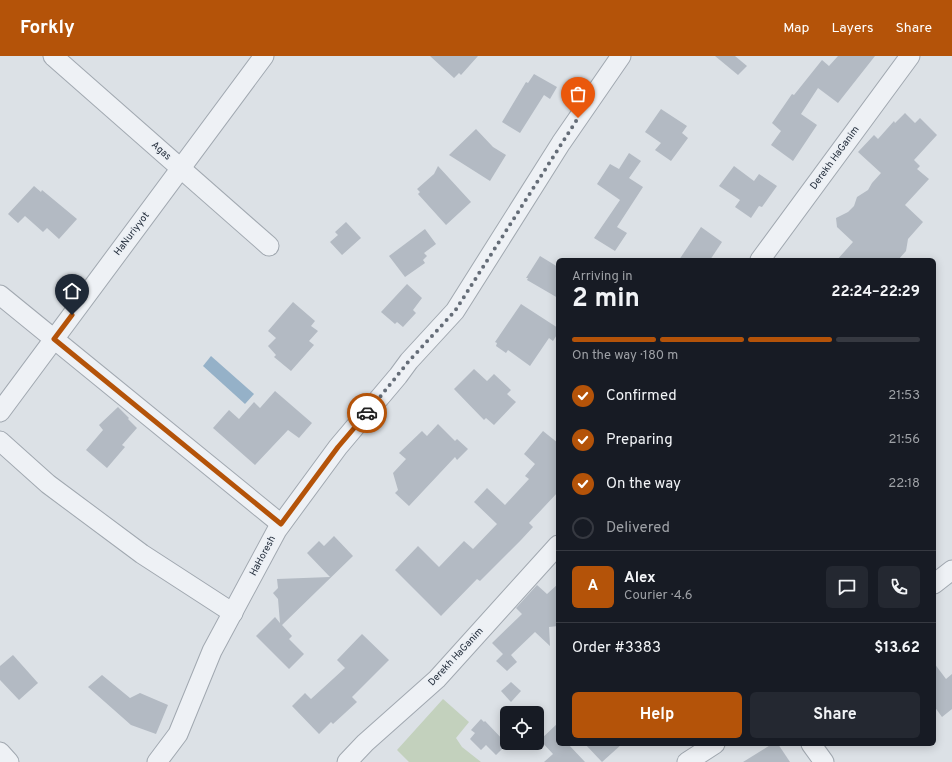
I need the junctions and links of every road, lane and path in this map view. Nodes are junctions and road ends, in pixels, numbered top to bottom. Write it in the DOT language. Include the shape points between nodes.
graph roads {
  1 [pos="53,56"];
  2 [pos="264,56"];
  3 [pos="621,56"];
  4 [pos="910,56"];
  5 [pos="180,168"];
  6 [pos="269,246"];
  7 [pos="761,258"];
  8 [pos="0,295"];
  9 [pos="54,339"];
  10 [pos="0,412"];
  11 [pos="0,441"];
  12 [pos="281,524"];
  13 [pos="556,548"];
  14 [pos="952,570"];
  15 [pos="936,582"];
  16 [pos="233,613"];
  17 [pos="712,746"];
  18 [pos="812,746"];
  19 [pos="0,752"];
  20 [pos="9,762"];
  21 [pos="157,762"];
  22 [pos="347,762"];
  23 [pos="687,762"];
  24 [pos="824,762"];
  1 -- 5 [label="street, Agas"];
  2 -- 5 [label="street, HaNuriyyot"];
  3 -- 12 [label="street, HaHoresh" via="561,143 455,311 409,361 338,447"];
  4 -- 7 [label="street, Derekh HaGanim"];
  5 -- 6 [label="street, Agas"];
  5 -- 9 [label="street, HaNuriyyot"];
  8 -- 9 [label="street"];
  9 -- 10 [label="street, HaNuriyyot"];
  9 -- 12 [label="street"];
  11 -- 16 [label="street" via="48,484 142,554"];
  12 -- 16 [label="street, HaHoresh"];
  13 -- 22 [label="street, Derekh HaGanim" via="437,679"];
  14 -- 15 [label="street"];
  16 -- 21 [label="street, HaHoresh" via="212,651 178,734"];
  17 -- 23 [label="street"];
  18 -- 24 [label="street"];
  19 -- 20 [label="street"];
}
